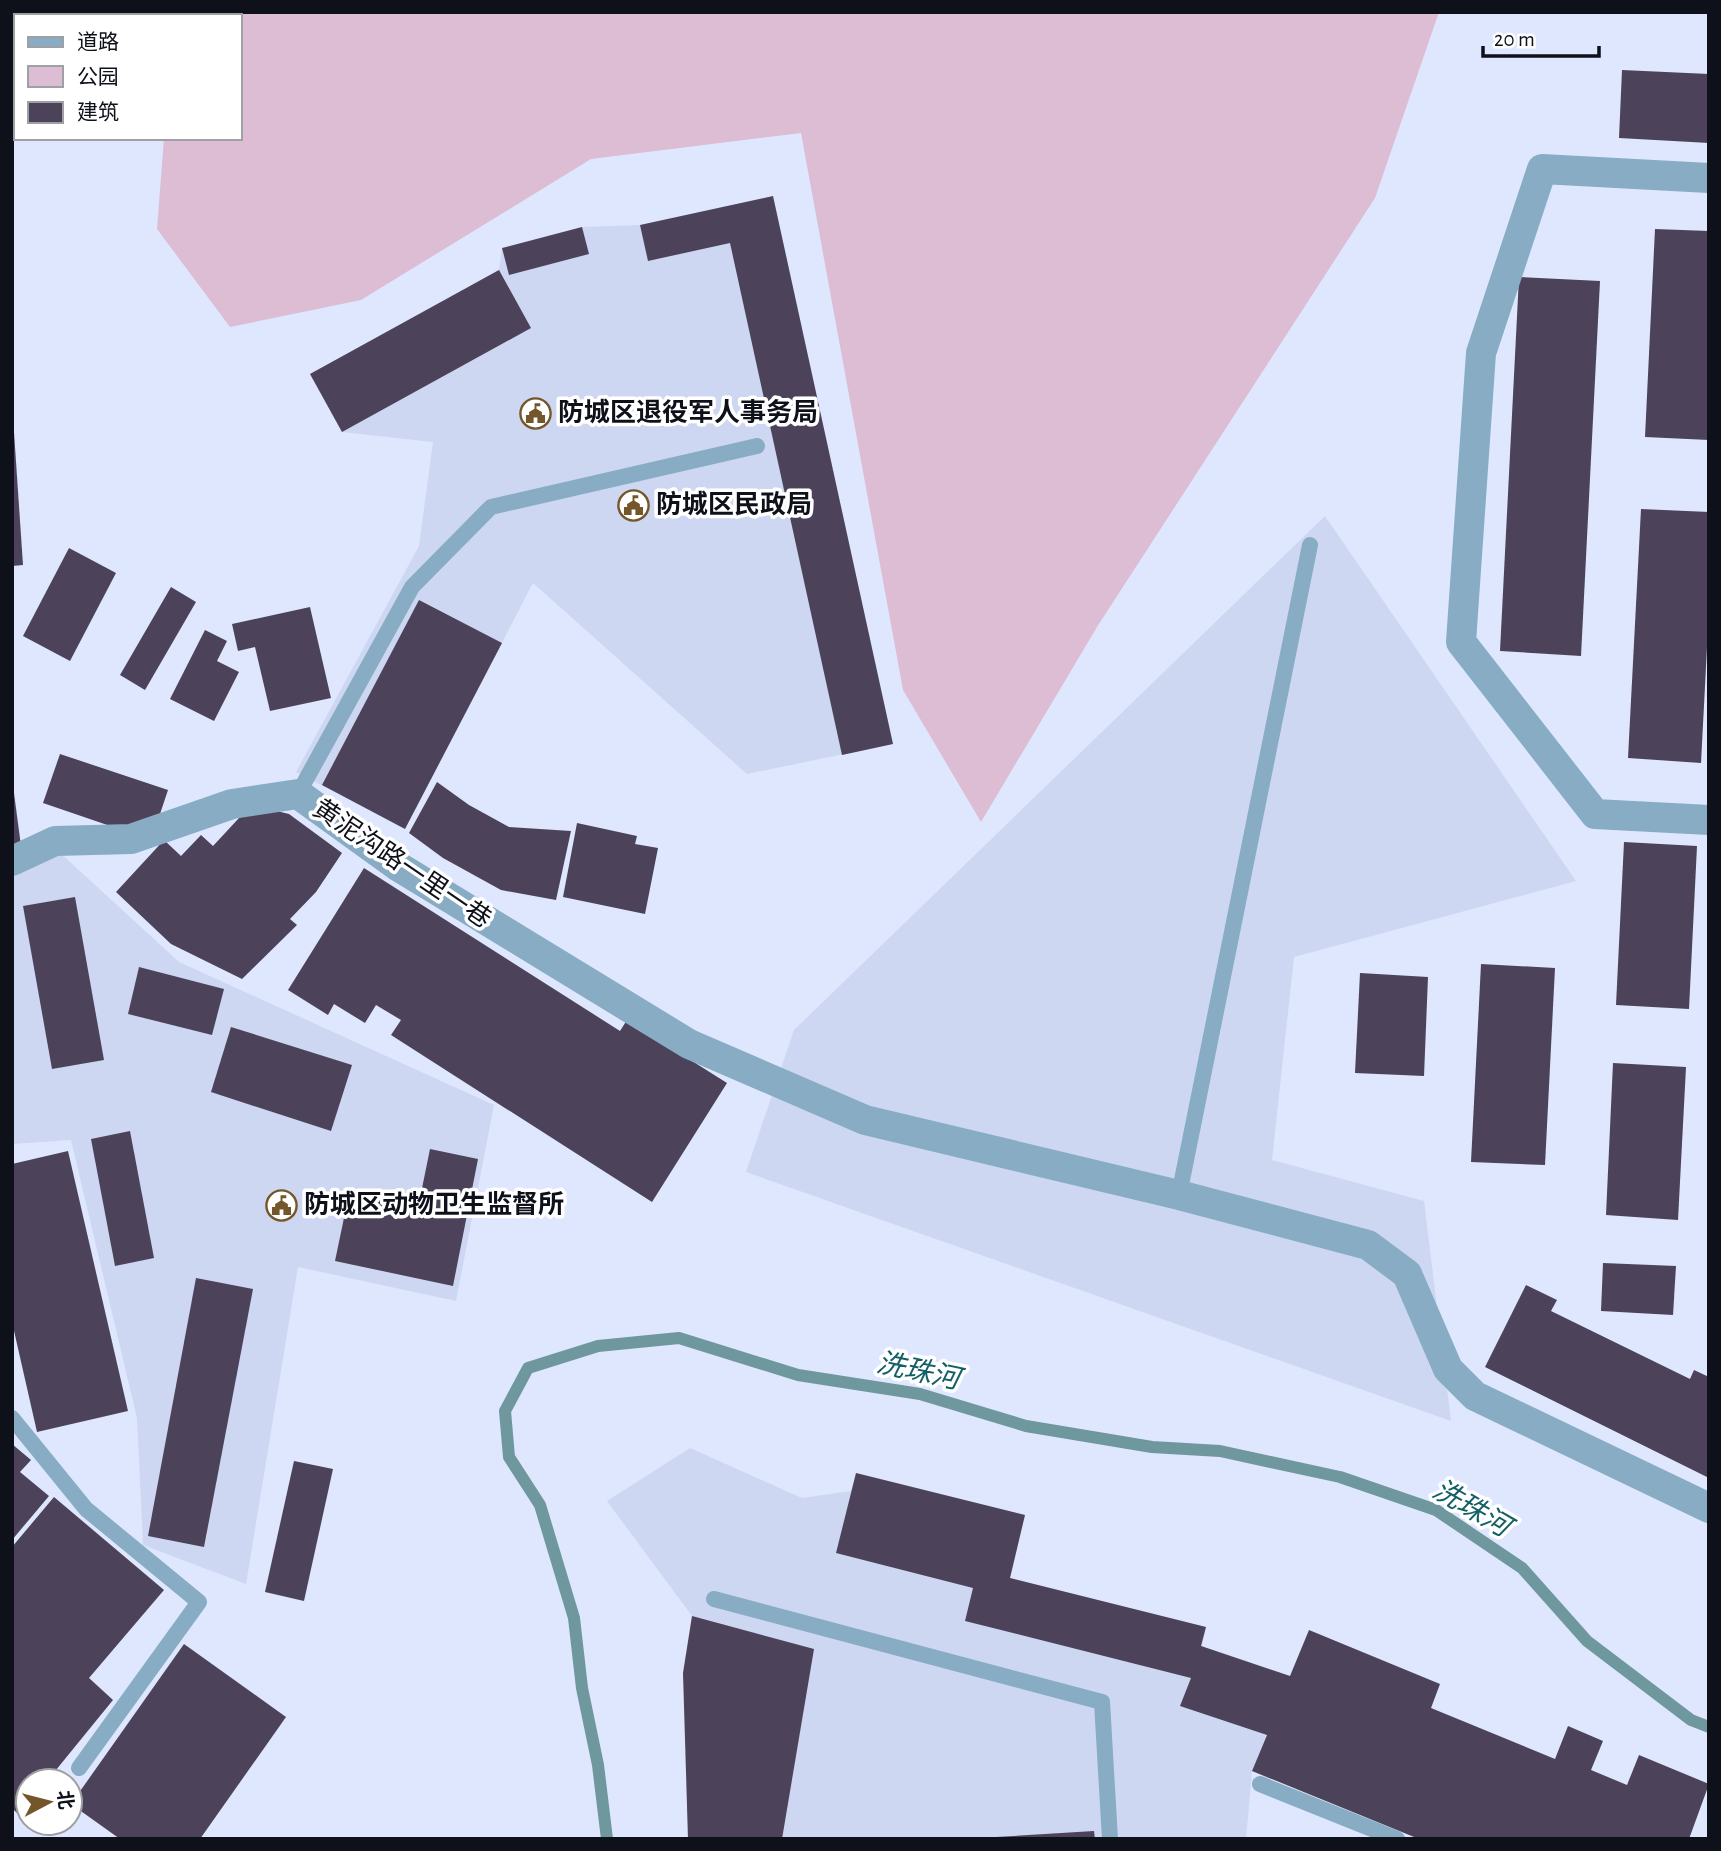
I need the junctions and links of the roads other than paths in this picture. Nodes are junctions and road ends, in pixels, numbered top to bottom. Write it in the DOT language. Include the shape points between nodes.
graph roads {
  1 [pos="1709,178"];
  2 [pos="757,446"];
  3 [pos="1310,545"];
  4 [pos="298,794"];
  5 [pos="1709,820"];
  6 [pos="12,861"];
  7 [pos="1179,1195"];
  8 [pos="12,1418"];
  9 [pos="1709,1508"];
  10 [pos="714,1599"];
  11 [pos="80,1767"];
  12 [pos="1261,1784"];
  13 [pos="1355,1822"];
  14 [pos="1110,1839"];
  15 [pos="1352,1839"];
  16 [pos="1397,1839"];
  1 -- 5 [label="street" via="1542,169 1481,353 1461,642 1595,814"];
  2 -- 4 [label="lane" via="491,507 412,587"];
  3 -- 7 [label="lane"];
  4 -- 6 [label="street, 黄泥沟路一里一巷" via="232,804 131,839 55,841"];
  4 -- 7 [label="street, 黄泥沟路一里一巷" via="399,867 689,1044 865,1120"];
  7 -- 9 [label="street, 黄泥沟路一里一巷" via="1368,1245 1407,1274 1448,1369 1475,1396"];
  8 -- 11 [label="lane" via="86,1509 199,1602"];
  10 -- 14 [label="lane" via="1102,1702"];
  12 -- 13 [label="lane"];
  13 -- 15 [label="lane"];
  13 -- 16 [label="lane"];
}
